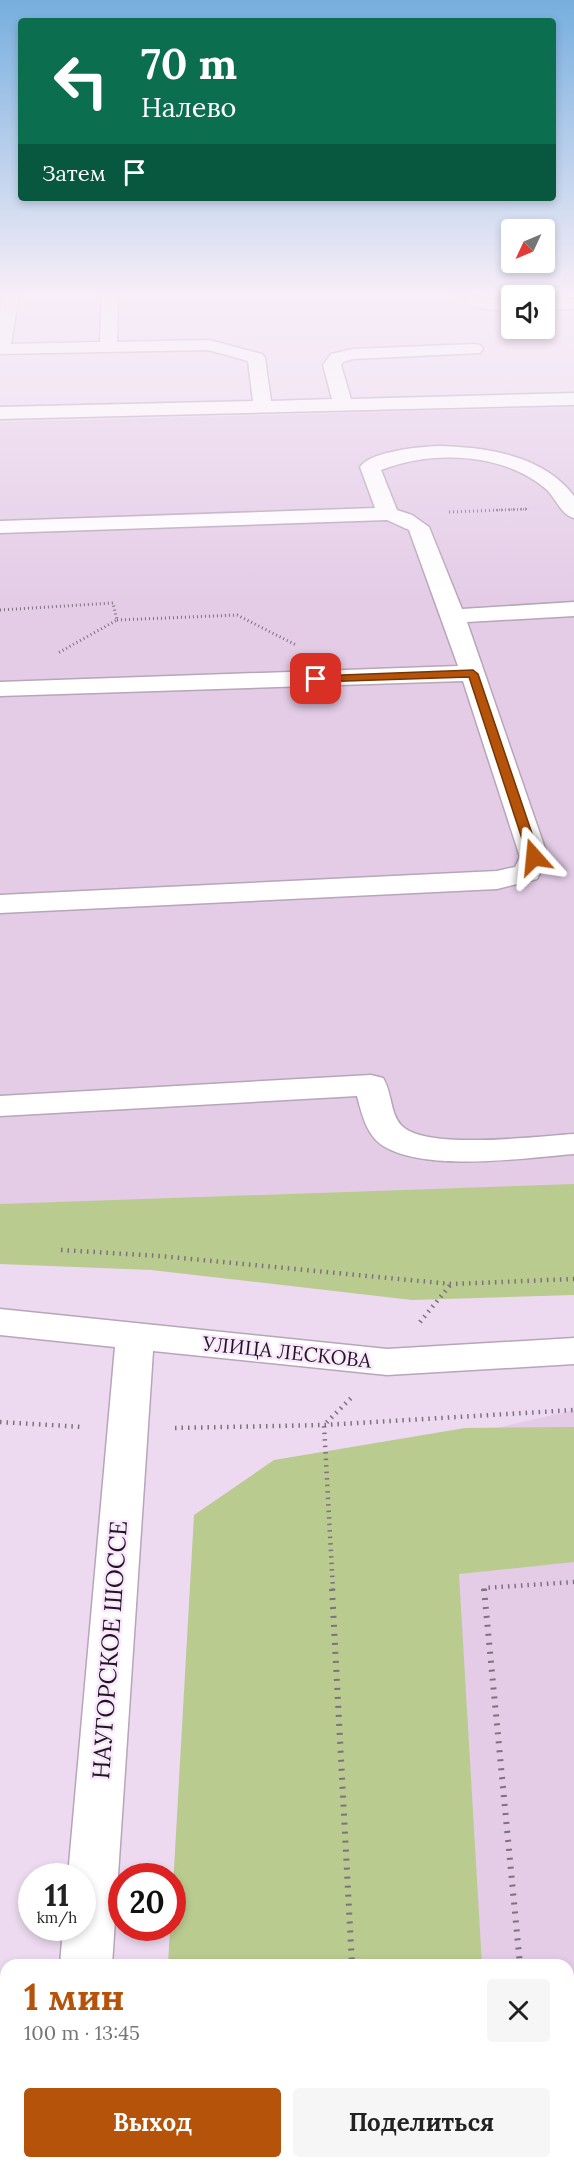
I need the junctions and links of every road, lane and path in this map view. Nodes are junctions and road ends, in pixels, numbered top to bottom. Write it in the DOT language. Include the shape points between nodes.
graph roads {
  1 [pos="261,396"];
  2 [pos="341,396"];
  3 [pos="574,399"];
  4 [pos="343,405"];
  5 [pos="262,406"];
  6 [pos="0,413"];
  7 [pos="573,510"];
  8 [pos="388,514"];
  9 [pos="0,527"];
  10 [pos="574,609"];
  11 [pos="0,610"];
  12 [pos="453,616"];
  13 [pos="117,620"];
  14 [pos="49,658"];
  15 [pos="473,674"];
  16 [pos="362,677"];
  17 [pos="0,689"];
  18 [pos="0,904"];
  19 [pos="0,1106"];
  20 [pos="574,1144"];
  21 [pos="61,1250"];
  22 [pos="574,1279"];
  23 [pos="0,1322"];
  24 [pos="135,1335"];
  25 [pos="574,1351"];
  26 [pos="387,1362"];
  27 [pos="574,1410"];
  28 [pos="0,1422"];
  29 [pos="324,1425"];
  30 [pos="126,1429"];
  31 [pos="574,1582"];
  32 [pos="86,1959"];
  33 [pos="352,1959"];
  34 [pos="519,1959"];
  1 -- 5 [label="main road"];
  2 -- 4 [label="main road"];
  3 -- 4 [label="main road"];
  4 -- 5 [label="main road"];
  5 -- 6 [label="main road"];
  7 -- 8 [label="path"];
  7 -- 8 [label="main road" via="551,483 508,460 487,454 451,452 389,458 370,467"];
  8 -- 9 [label="main road"];
  8 -- 12 [label="main road" via="418,527"];
  10 -- 12 [label="main road"];
  11 -- 13 [label="path" via="113,603"];
  12 -- 15 [label="main road"];
  13 -- 14 [label="path"];
  13 -- 16 [label="path" via="237,615"];
  15 -- 16 [label="main road"];
  15 -- 18 [label="main road" via="534,857 526,873 497,880"];
  16 -- 17 [label="main road"];
  19 -- 20 [label="main road" via="371,1085 385,1130 400,1143 440,1151"];
  21 -- 22 [label="path" via="451,1284"];
  23 -- 24 [label="main road, УЛИЦА ЛЕСКОВА"];
  24 -- 26 [label="main road, УЛИЦА ЛЕСКОВА"];
  24 -- 30 [label="main road, НАУГОРСКОЕ ШОССЕ"];
  25 -- 26 [label="main road, УЛИЦА ЛЕСКОВА"];
  26 -- 29 [label="path"];
  27 -- 29 [label="path"];
  28 -- 30 [label="path"];
  29 -- 30 [label="path"];
  29 -- 33 [label="path"];
  30 -- 32 [label="main road, НАУГОРСКОЕ ШОССЕ"];
  31 -- 34 [label="path" via="484,1588"];
}
